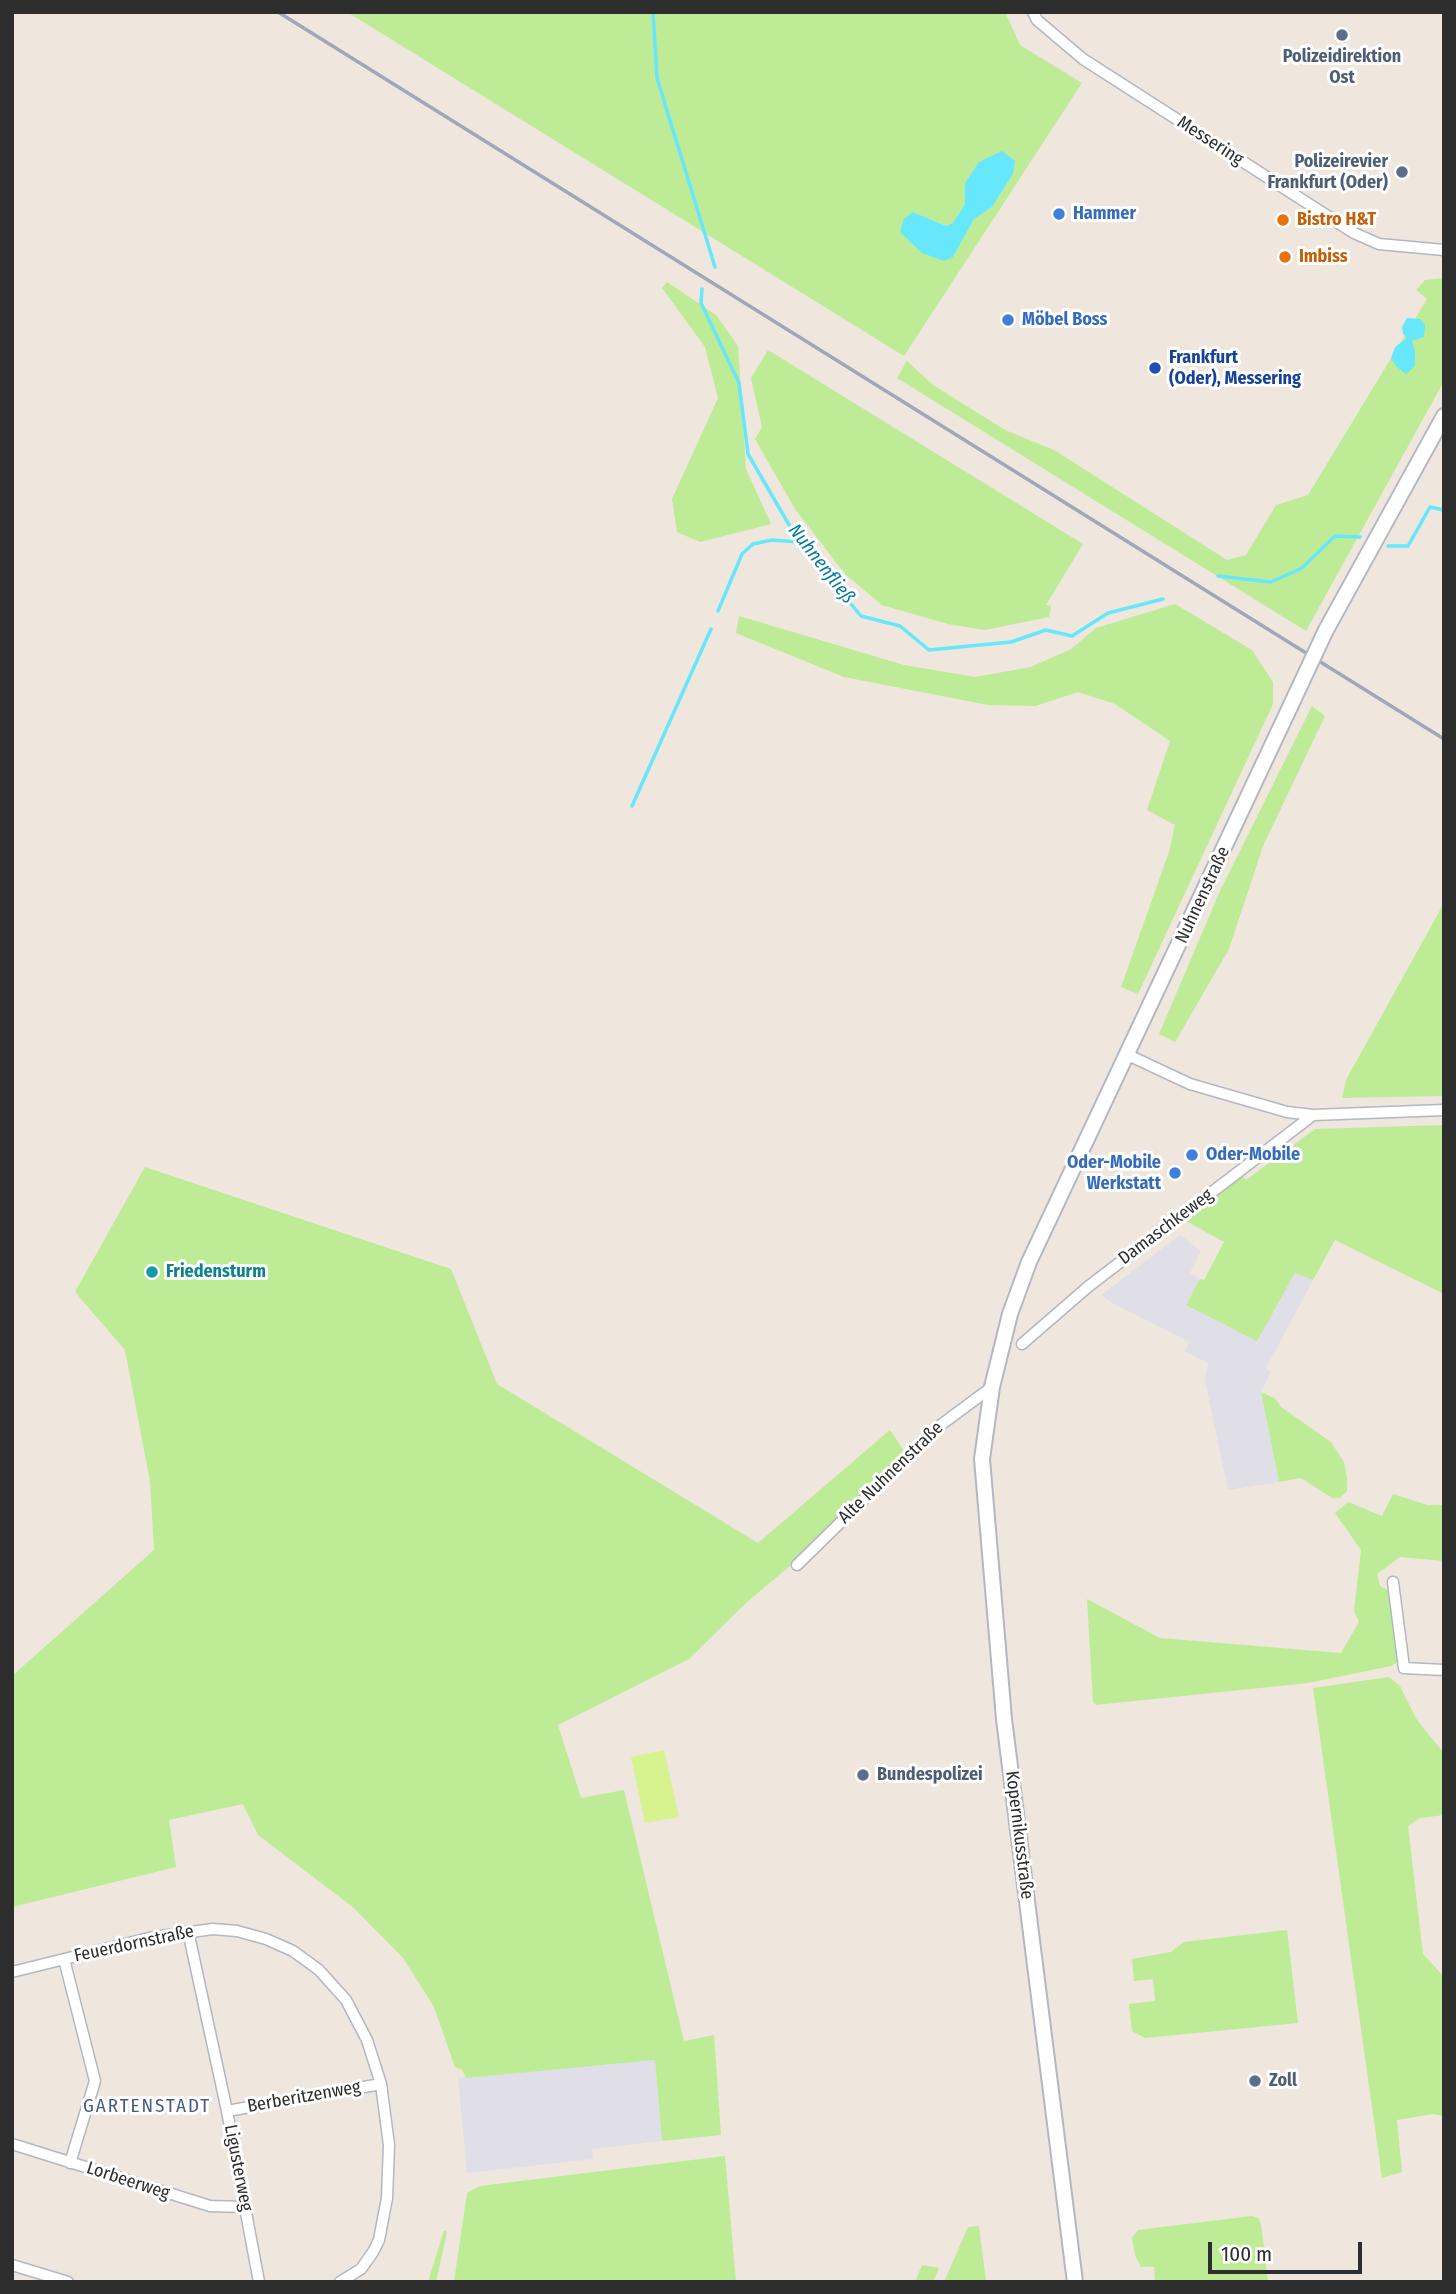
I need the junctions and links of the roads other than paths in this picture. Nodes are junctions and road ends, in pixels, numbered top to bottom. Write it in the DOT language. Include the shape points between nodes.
graph roads {
  1 [pos="1033,12"];
  2 [pos="1444,250"];
  3 [pos="1444,416"];
  4 [pos="1128,1055"];
  5 [pos="1444,1110"];
  6 [pos="1313,1115"];
  7 [pos="1022,1345"];
  8 [pos="992,1387"];
  9 [pos="797,1565"];
  10 [pos="1393,1583"];
  11 [pos="1444,1670"];
  12 [pos="188,1931"];
  13 [pos="64,1959"];
  14 [pos="12,1972"];
  15 [pos="381,2084"];
  16 [pos="227,2111"];
  17 [pos="12,2144"];
  18 [pos="70,2163"];
  19 [pos="246,2207"];
  20 [pos="12,2264"];
  21 [pos="68,2282"];
  22 [pos="259,2282"];
  23 [pos="340,2282"];
  24 [pos="1075,2282"];
  1 -- 2 [label="street, Messering" via="1083,59 1354,233 1379,244"];
  3 -- 4 [label="main road, Nuhnenstraße, bridge" via="1326,630"];
  4 -- 6 [label="street" via="1190,1084"];
  4 -- 8 [label="main road, Nuhnenstraße" via="1029,1262"];
  5 -- 6 [label="street"];
  6 -- 7 [label="street, Damaschkeweg" via="1088,1286"];
  8 -- 9 [label="street, Alte Nuhnenstraße" via="938,1427"];
  8 -- 24 [label="main road, Kopernikusstraße" via="982,1459 1004,1719"];
  10 -- 11 [label="street" via="1404,1668"];
  12 -- 13 [label="street, Feuerdornstraße"];
  12 -- 15 [label="street, Feuerdornstraße" via="247,1933 282,1945 307,1961 346,2000 367,2040"];
  12 -- 16 [label="street, Ligusterweg"];
  13 -- 14 [label="street, Feuerdornstraße"];
  13 -- 18 [label="street" via="95,2081"];
  15 -- 16 [label="street, Berberitzenweg"];
  15 -- 23 [label="street, Feuerdornstraße" via="390,2163 382,2227 367,2262"];
  16 -- 19 [label="street, Ligusterweg"];
  17 -- 18 [label="street, Lorbeerweg"];
  18 -- 19 [label="street, Lorbeerweg" via="210,2206"];
  19 -- 22 [label="street, Ligusterweg"];
  20 -- 21 [label="street"];
}
